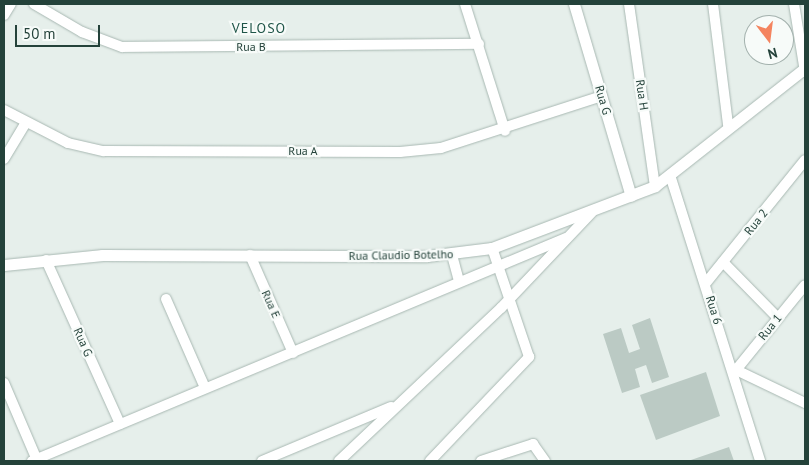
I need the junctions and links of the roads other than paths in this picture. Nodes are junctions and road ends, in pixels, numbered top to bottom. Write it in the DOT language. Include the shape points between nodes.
graph roads {
  1 [pos="11,4"];
  2 [pos="34,4"];
  3 [pos="465,4"];
  4 [pos="574,4"];
  5 [pos="629,4"];
  6 [pos="712,4"];
  7 [pos="794,4"];
  8 [pos="4,16"];
  9 [pos="479,44"];
  10 [pos="805,70"];
  11 [pos="602,96"];
  12 [pos="4,110"];
  13 [pos="25,124"];
  14 [pos="728,125"];
  15 [pos="505,130"];
  16 [pos="4,159"];
  17 [pos="805,160"];
  18 [pos="670,175"];
  19 [pos="655,186"];
  20 [pos="631,196"];
  21 [pos="592,212"];
  22 [pos="566,238"];
  23 [pos="492,248"];
  24 [pos="452,254"];
  25 [pos="250,255"];
  26 [pos="46,260"];
  27 [pos="723,262"];
  28 [pos="498,263"];
  29 [pos="4,266"];
  30 [pos="459,281"];
  31 [pos="705,284"];
  32 [pos="805,285"];
  33 [pos="512,298"];
  34 [pos="166,299"];
  35 [pos="778,318"];
  36 [pos="293,353"];
  37 [pos="734,369"];
  38 [pos="4,383"];
  39 [pos="205,388"];
  40 [pos="805,402"];
  41 [pos="396,404"];
  42 [pos="120,424"];
  43 [pos="34,460"];
  44 [pos="262,461"];
  45 [pos="339,461"];
  46 [pos="430,461"];
  47 [pos="481,461"];
  48 [pos="545,461"];
  49 [pos="760,461"];
  1 -- 8 [label="street"];
  2 -- 9 [label="street, Rua B" via="82,32 122,47"];
  3 -- 9 [label="street"];
  4 -- 11 [label="street, Rua G"];
  5 -- 19 [label="street, Rua H"];
  6 -- 14 [label="street"];
  7 -- 10 [label="street"];
  9 -- 15 [label="street"];
  10 -- 14 [label="street, Rua Claudio Botelho"];
  11 -- 15 [label="street, Rua A"];
  11 -- 20 [label="street, Rua G"];
  12 -- 13 [label="street, Rua A"];
  13 -- 15 [label="street, Rua A" via="68,142 104,150 400,152 441,148"];
  13 -- 16 [label="street"];
  14 -- 18 [label="street, Rua Claudio Botelho"];
  17 -- 27 [label="street, Rua 2"];
  18 -- 19 [label="street, Rua Claudio Botelho"];
  18 -- 31 [label="street, Rua 6"];
  19 -- 20 [label="street, Rua Claudio Botelho"];
  20 -- 21 [label="street, Rua Claudio Botelho"];
  21 -- 22 [label="street"];
  21 -- 23 [label="street, Rua Claudio Botelho"];
  22 -- 28 [label="street"];
  22 -- 33 [label="street"];
  23 -- 24 [label="street, Rua Claudio Botelho"];
  23 -- 28 [label="street"];
  24 -- 25 [label="street, Rua Claudio Botelho"];
  24 -- 30 [label="street"];
  25 -- 26 [label="street, Rua Claudio Botelho"];
  25 -- 36 [label="street, Rua E"];
  26 -- 29 [label="street, Rua Claudio Botelho"];
  26 -- 42 [label="street, Rua G"];
  27 -- 31 [label="street, Rua 2"];
  27 -- 35 [label="street"];
  28 -- 30 [label="street"];
  28 -- 33 [label="street"];
  30 -- 36 [label="street"];
  31 -- 37 [label="street, Rua 6"];
  32 -- 35 [label="street, Rua 1"];
  33 -- 41 [label="street"];
  33 -- 46 [label="street" via="528,348 526,365"];
  34 -- 39 [label="street"];
  35 -- 37 [label="street, Rua 1"];
  36 -- 39 [label="street"];
  37 -- 40 [label="street"];
  37 -- 49 [label="street, Rua 6"];
  38 -- 43 [label="street"];
  39 -- 42 [label="street"];
  41 -- 44 [label="street"];
  41 -- 45 [label="street"];
  42 -- 43 [label="street"];
  47 -- 48 [label="street" via="537,444"];
}
